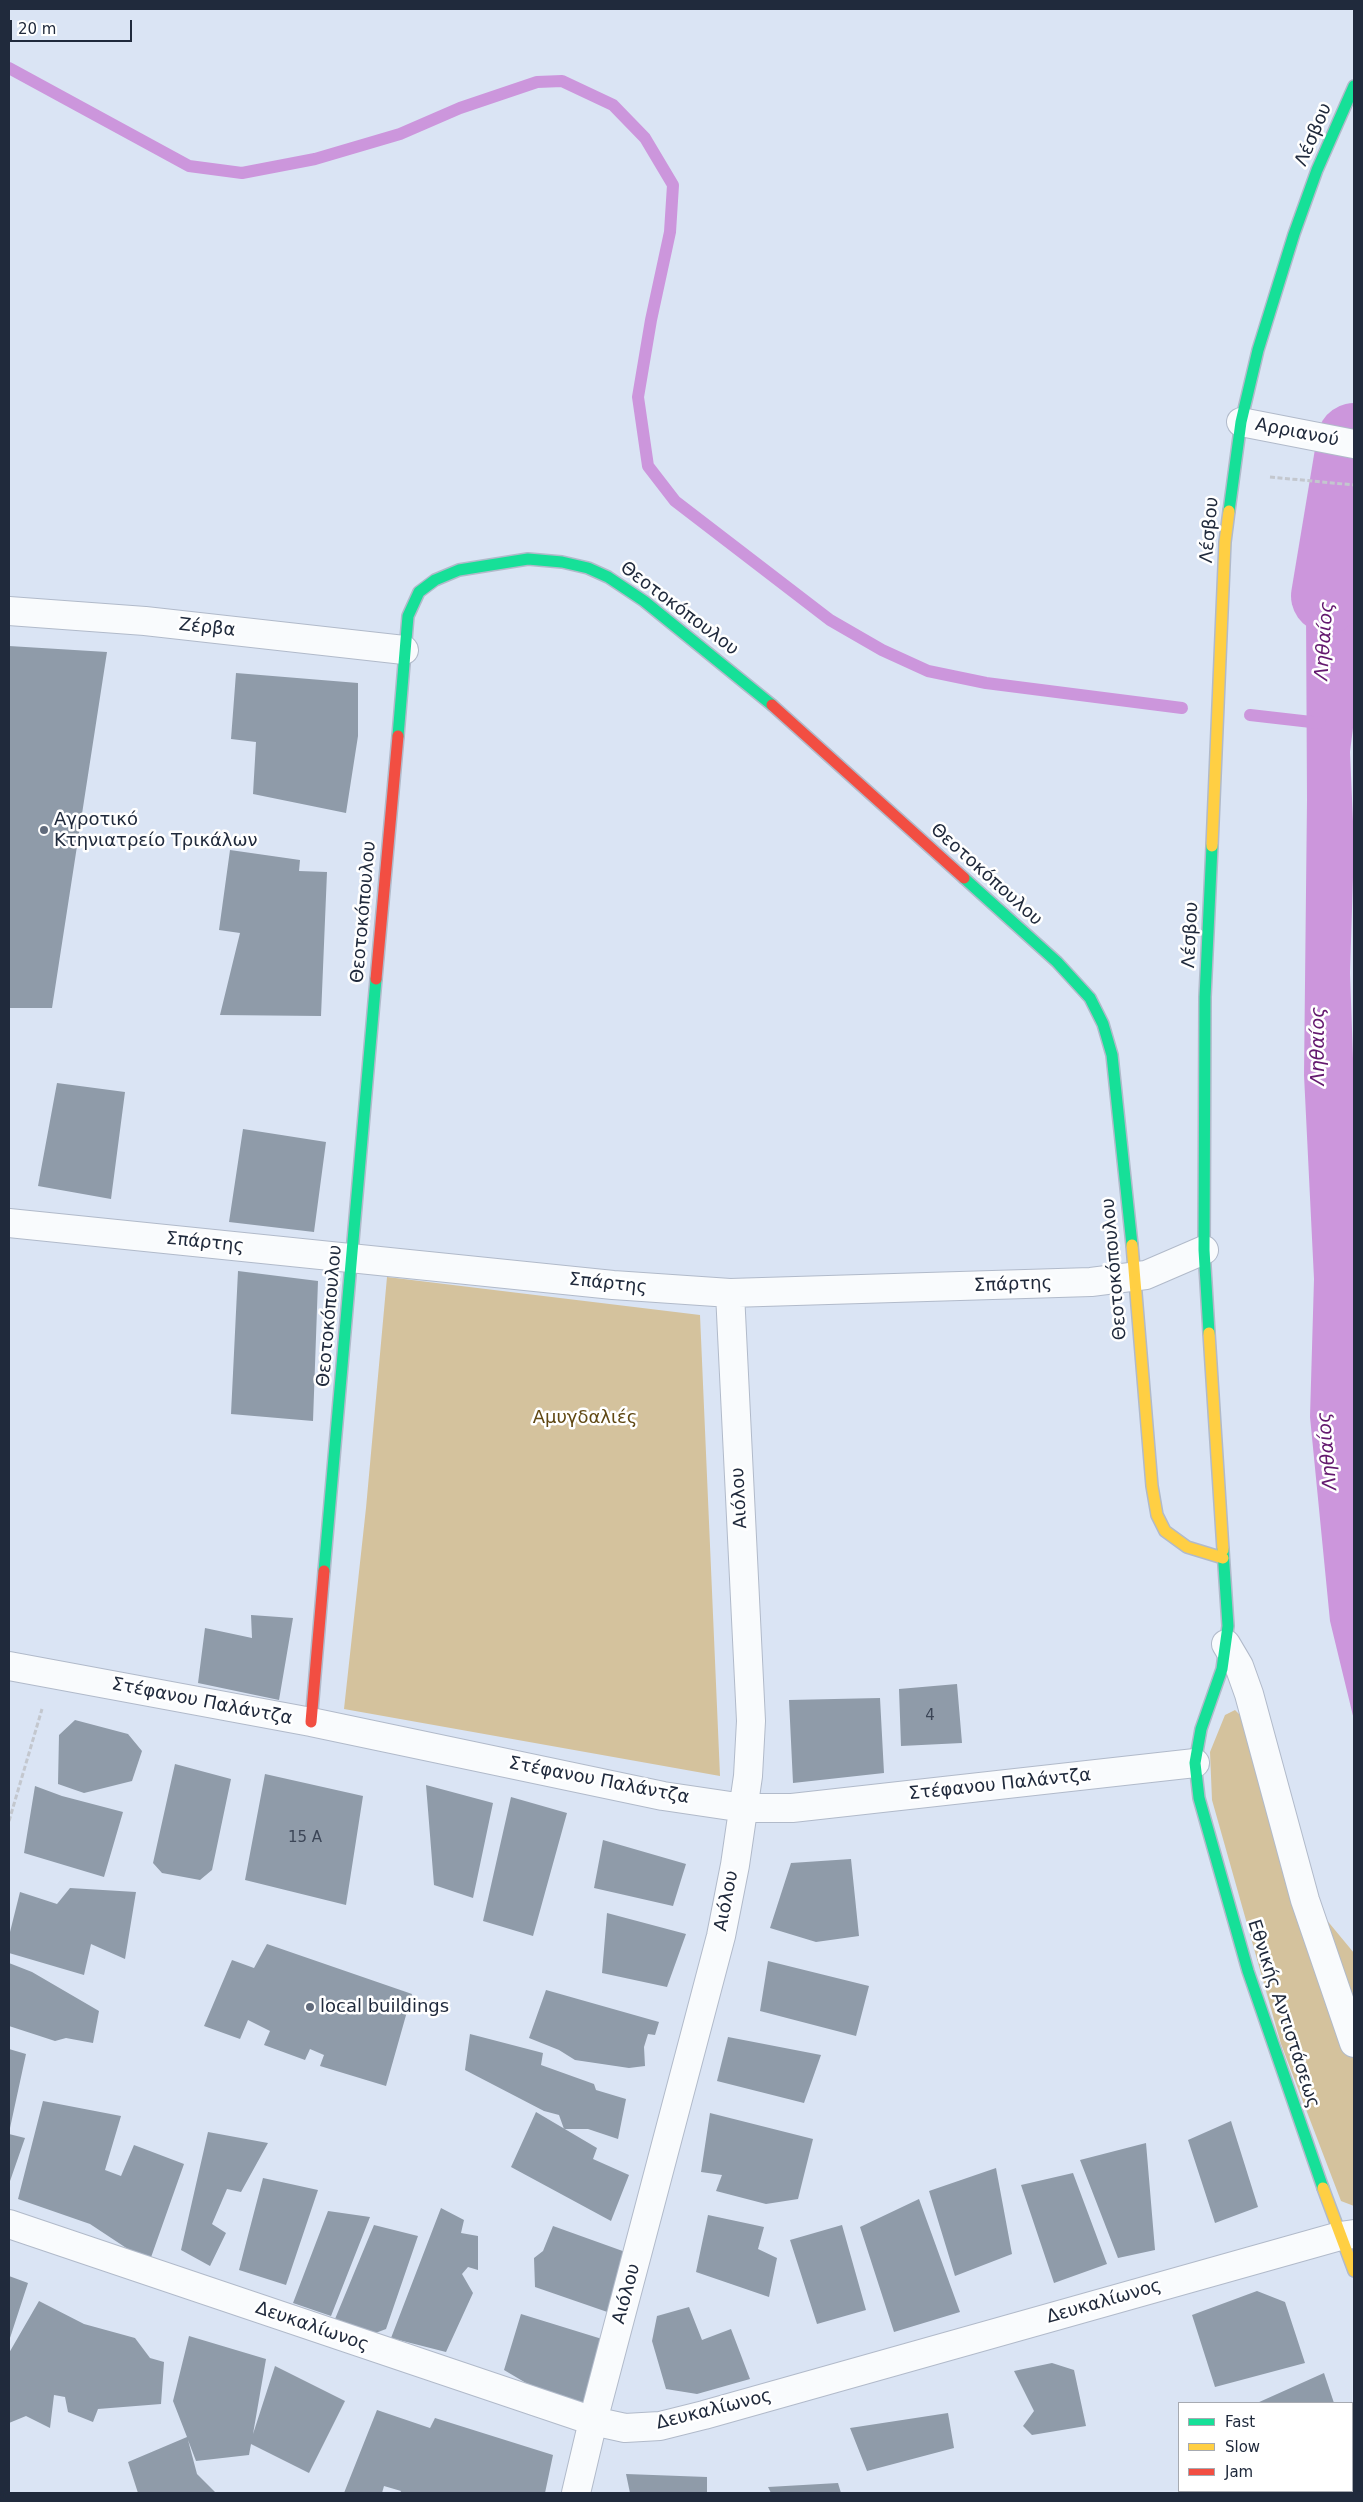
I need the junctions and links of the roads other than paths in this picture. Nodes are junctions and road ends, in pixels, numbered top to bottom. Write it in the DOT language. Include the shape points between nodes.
graph roads {
  1 [pos="1354,86"];
  2 [pos="1249,423"];
  3 [pos="1354,444"];
  4 [pos="9,611"];
  5 [pos="404,650"];
  6 [pos="9,1223"];
  7 [pos="1204,1250"];
  8 [pos="352,1257"];
  9 [pos="1134,1278"];
  10 [pos="730,1293"];
  11 [pos="1223,1558"];
  12 [pos="1226,1644"];
  13 [pos="9,1666"];
  14 [pos="311,1722"];
  15 [pos="1195,1762"];
  16 [pos="744,1808"];
  17 [pos="1354,2043"];
  18 [pos="9,2224"];
  19 [pos="1347,2235"];
  20 [pos="1354,2272"];
  21 [pos="593,2421"];
  22 [pos="576,2493"];
  1 -- 2 [label="street, Λέσβου" via="1317,170 1294,234 1258,350"];
  2 -- 3 [label="street, Αρριανού"];
  2 -- 7 [label="street, Λέσβου" via="1225,542 1205,996"];
  4 -- 5 [label="street, Ζέρβα" via="145,621"];
  5 -- 8 [label="street, Θεοτοκόπουλου"];
  5 -- 9 [label="street, Θεοτοκόπουλου" via="410,607 419,592 435,580 459,570 492,563 528,559 562,562 608,577 684,632 768,701 1063,968 1090,998 1103,1024 1112,1055"];
  6 -- 8 [label="street, Σπάρτης"];
  7 -- 9 [label="street, Σπάρτης"];
  7 -- 11 [label="street, Εθνικής Αντιστάσεως"];
  8 -- 10 [label="street, Σπάρτης" via="613,1285"];
  8 -- 14 [label="street, Θεοτοκόπουλου"];
  9 -- 10 [label="street, Σπάρτης"];
  9 -- 11 [label="street, Θεοτοκόπουλου" via="1157,1516 1166,1531 1187,1547"];
  10 -- 16 [label="street, Αιόλου" via="750,1721"];
  11 -- 12 [label="street, Εθνικής Αντιστάσεως" via="1228,1626"];
  12 -- 15 [label="street, Εθνικής Αντιστάσεως" via="1222,1669 1201,1729"];
  12 -- 17 [label="street" via="1239,1666 1249,1694 1305,1900"];
  13 -- 14 [label="street, Στέφανου Παλάντζα"];
  14 -- 16 [label="street, Στέφανου Παλάντζα" via="663,1796"];
  15 -- 16 [label="street, Στέφανου Παλάντζα" via="792,1808"];
  15 -- 19 [label="street, Εθνικής Αντιστάσεως" via="1199,1798 1248,1971"];
  16 -- 21 [label="street, Αιόλου" via="721,1936"];
  18 -- 21 [label="street, Δευκαλίωνος"];
  19 -- 20 [label="street, Εθνικής Αντιστάσεως"];
  19 -- 21 [label="street, Δευκαλίωνος" via="669,2423 625,2428"];
  21 -- 22 [label="street, Αιόλου"];
}
